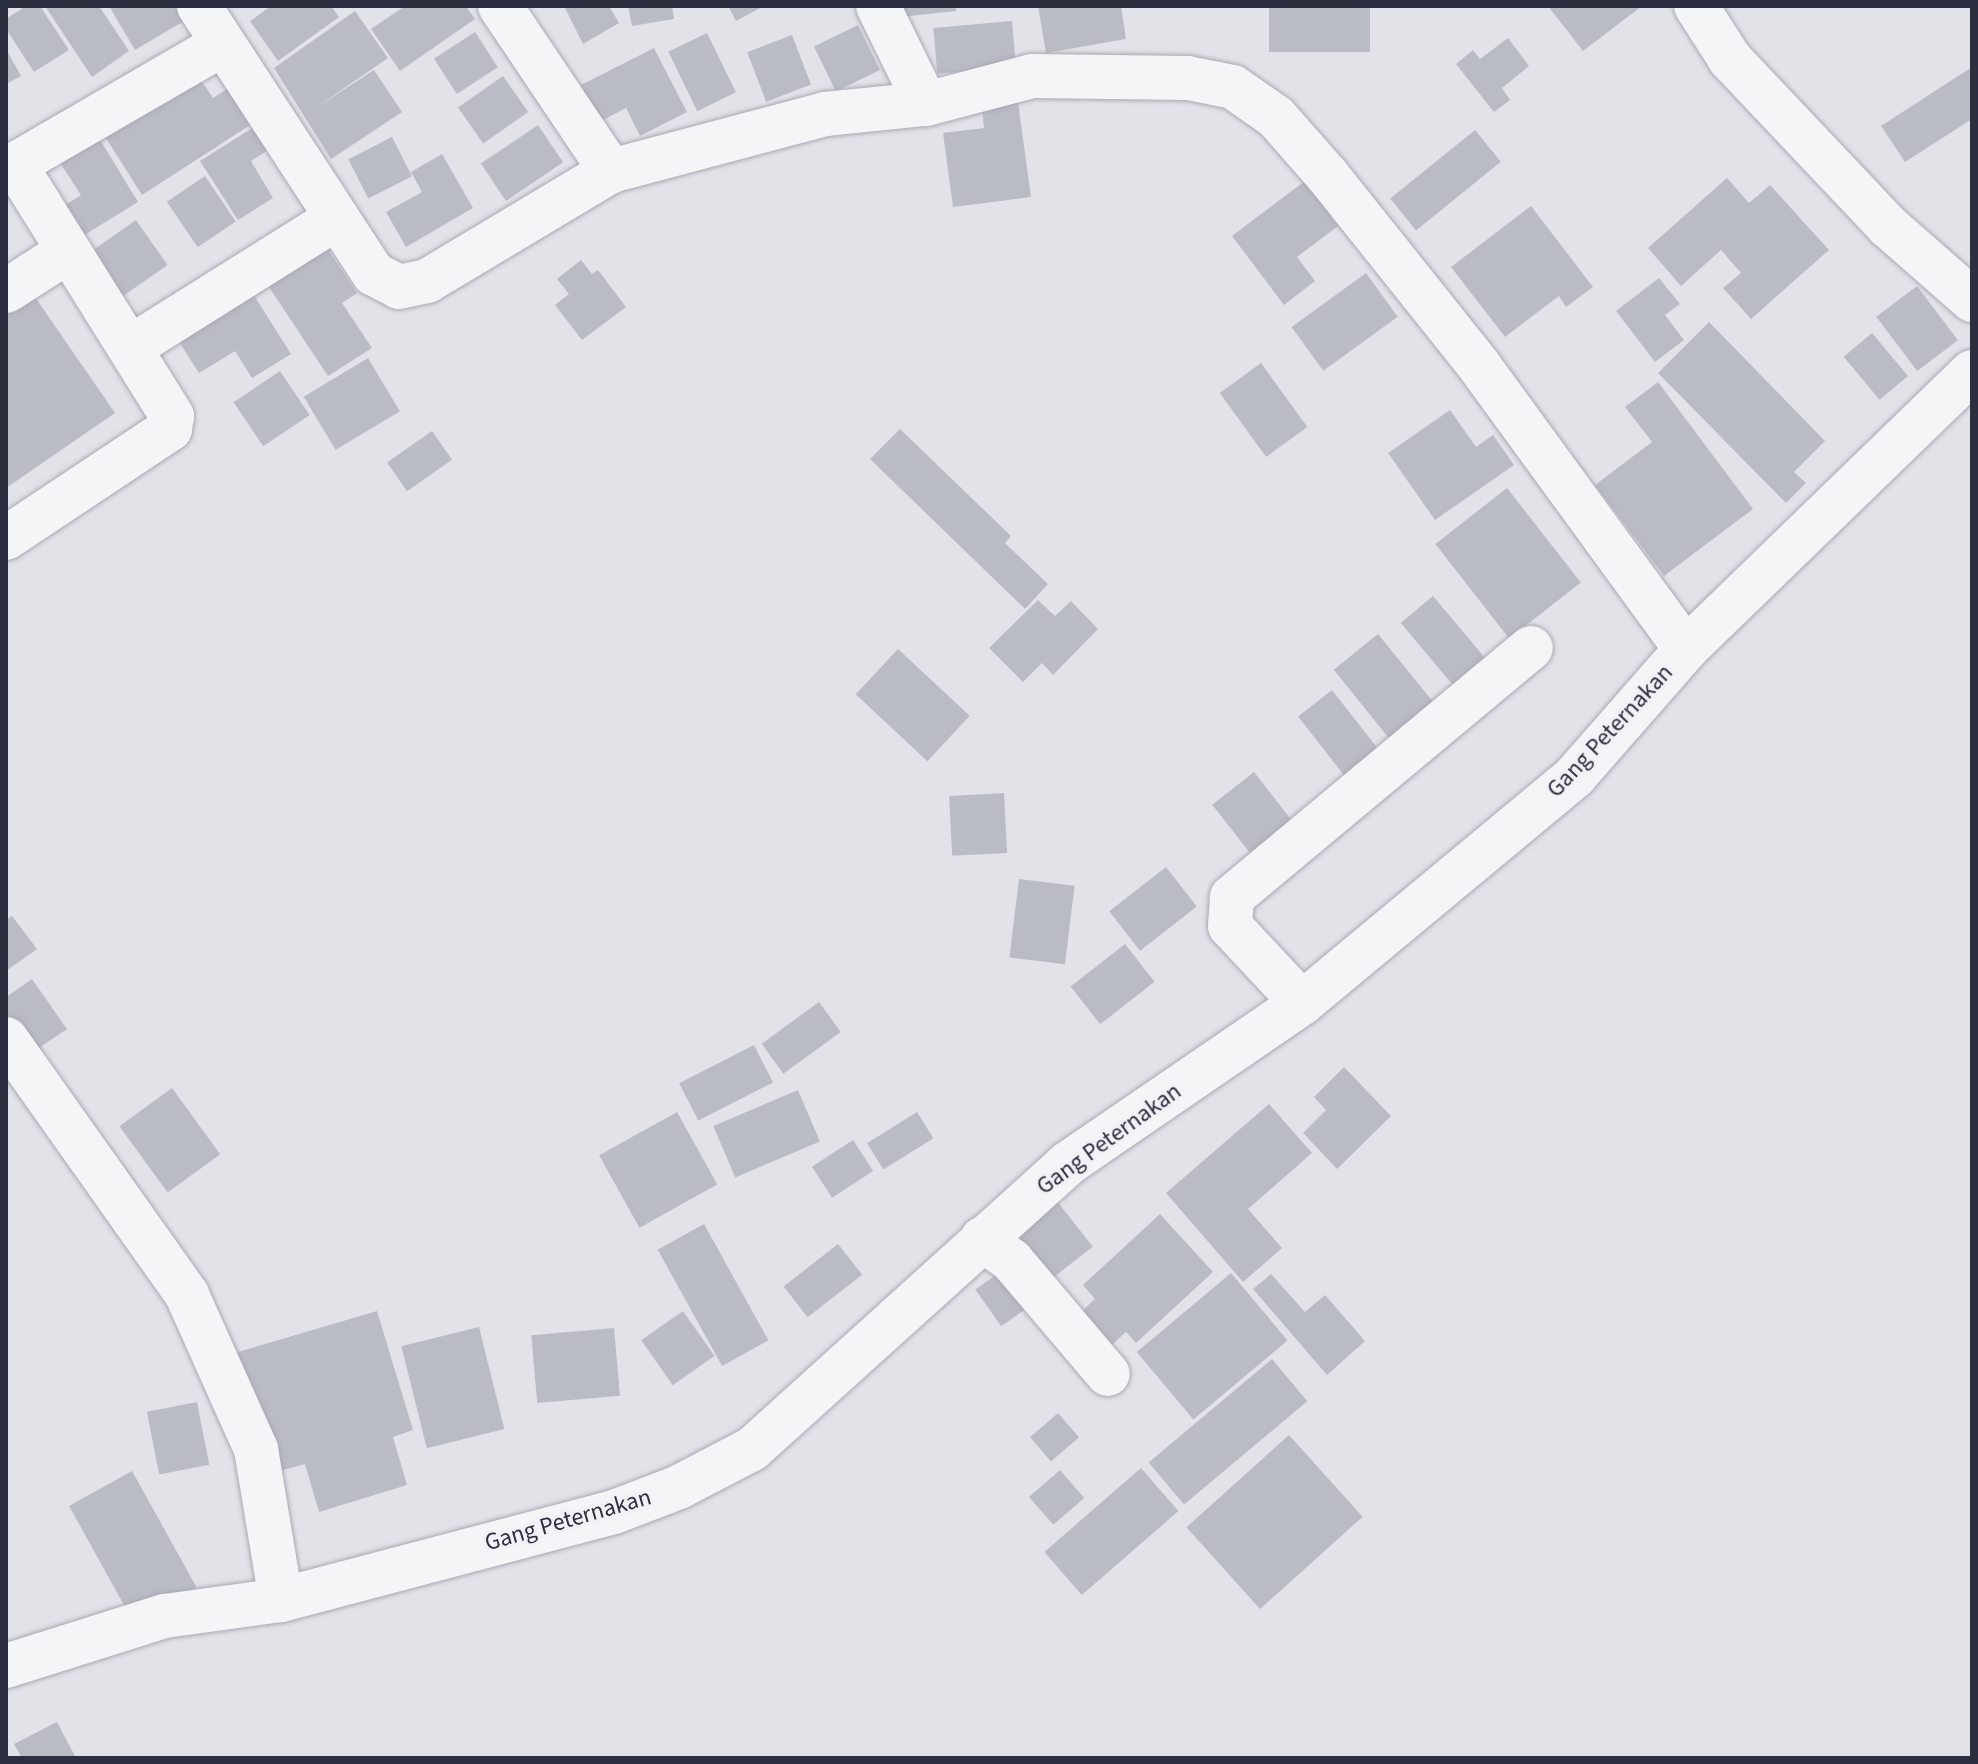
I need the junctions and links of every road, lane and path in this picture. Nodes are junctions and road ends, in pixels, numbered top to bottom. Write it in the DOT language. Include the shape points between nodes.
graph roads {
  1 [pos="199,6"];
  2 [pos="500,6"];
  3 [pos="878,6"];
  4 [pos="1696,6"];
  5 [pos="223,44"];
  6 [pos="926,104"];
  7 [pos="611,171"];
  8 [pos="337,218"];
  9 [pos="67,252"];
  10 [pos="6,291"];
  11 [pos="1972,300"];
  12 [pos="131,347"];
  13 [pos="1972,372"];
  14 [pos="6,538"];
  15 [pos="1531,648"];
  16 [pos="1686,649"];
  17 [pos="1302,1003"];
  18 [pos="6,1039"];
  19 [pos="982,1239"];
  20 [pos="1108,1374"];
  21 [pos="281,1600"];
  22 [pos="6,1666"];
  1 -- 5 [label="street"];
  2 -- 7 [label="street"];
  3 -- 6 [label="street"];
  4 -- 11 [label="street" via="1730,59 1889,227"];
  5 -- 8 [label="street"];
  5 -- 9 [label="street" via="21,161 17,174"];
  6 -- 7 [label="street" via="825,114"];
  6 -- 16 [label="street" via="1032,76 1188,78 1233,87 1276,117 1480,367"];
  7 -- 8 [label="street" via="427,281 399,287 374,274"];
  8 -- 12 [label="street"];
  9 -- 10 [label="street"];
  9 -- 12 [label="street"];
  12 -- 14 [label="street" via="168,405 170,429"];
  13 -- 16 [label="street, Gang Peternakan"];
  15 -- 17 [label="street" via="1232,897 1230,926"];
  16 -- 17 [label="street, Gang Peternakan" via="1575,776"];
  17 -- 19 [label="street, Gang Peternakan" via="1067,1164"];
  18 -- 21 [label="street" via="187,1295 256,1449"];
  19 -- 20 [label="street" via="1012,1261"];
  19 -- 21 [label="street, Gang Peternakan" via="752,1449 679,1487 614,1512"];
  21 -- 22 [label="street, Gang Peternakan" via="165,1616"];
}
